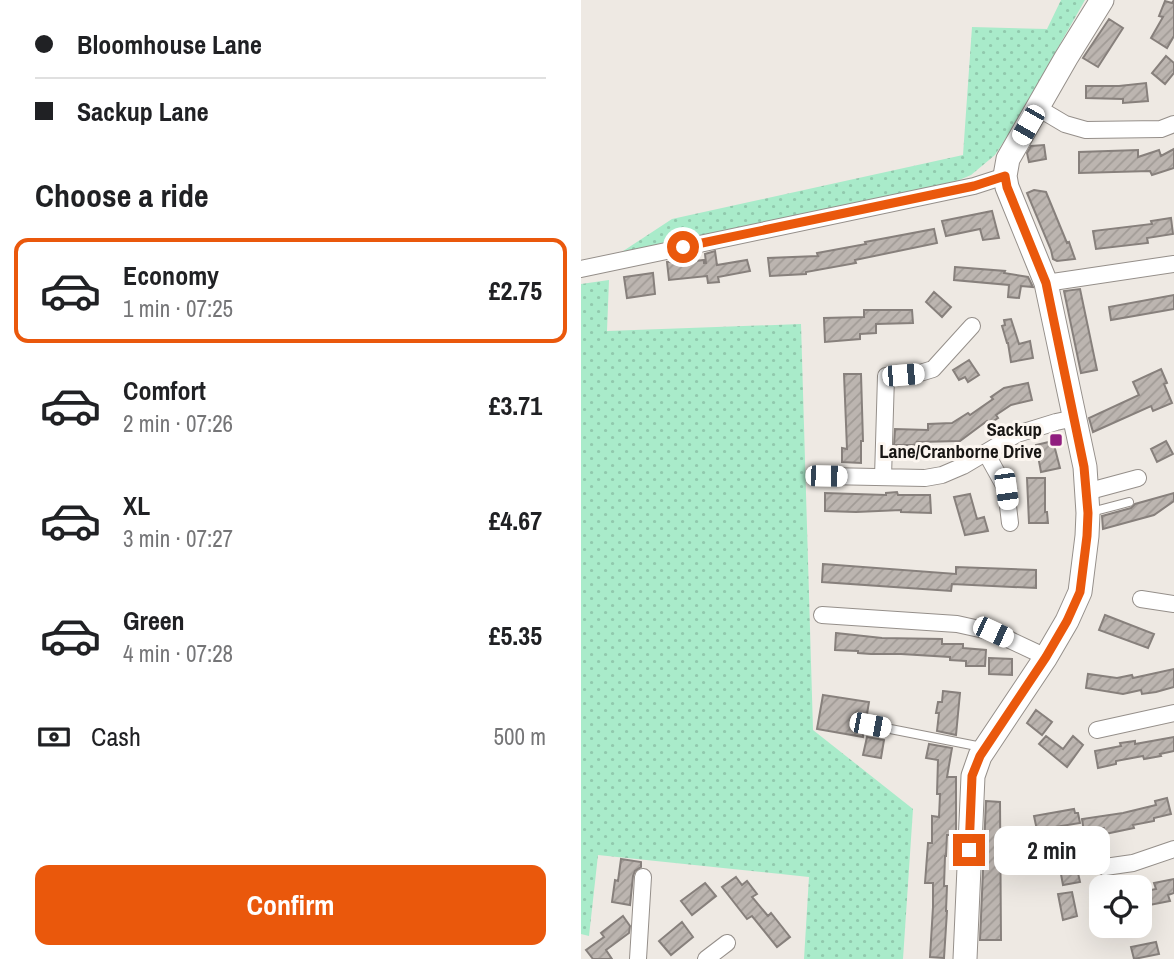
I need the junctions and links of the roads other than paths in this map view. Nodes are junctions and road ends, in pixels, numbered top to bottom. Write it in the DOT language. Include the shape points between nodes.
graph roads {
  1 [pos="1102,0"];
  2 [pos="1038,108"];
  3 [pos="1174,124"];
  4 [pos="1005,176"];
  5 [pos="1174,264"];
  6 [pos="581,269"];
  7 [pos="1046,283"];
  8 [pos="972,326"];
  9 [pos="1075,418"];
  10 [pos="986,453"];
  11 [pos="826,476"];
  12 [pos="883,477"];
  13 [pos="1138,478"];
  14 [pos="1129,502"];
  15 [pos="1087,503"];
  16 [pos="1010,523"];
  17 [pos="1141,600"];
  18 [pos="1174,604"];
  19 [pos="822,615"];
  20 [pos="1046,657"];
  21 [pos="1174,713"];
  22 [pos="870,725"];
  23 [pos="1097,730"];
  24 [pos="985,748"];
  25 [pos="1174,849"];
  26 [pos="1105,867"];
  27 [pos="643,877"];
  28 [pos="727,943"];
  29 [pos="638,959"];
  30 [pos="706,959"];
  31 [pos="965,959"];
  1 -- 2 [label="street"];
  2 -- 3 [label="street" via="1086,130 1161,129"];
  2 -- 4 [label="street" via="1008,159"];
  4 -- 6 [label="street"];
  4 -- 7 [label="street"];
  5 -- 7 [label="street"];
  7 -- 9 [label="street"];
  8 -- 12 [label="street" via="933,369 886,376"];
  9 -- 10 [label="street" via="1017,433"];
  9 -- 15 [label="street"];
  10 -- 12 [label="street" via="942,475"];
  10 -- 16 [label="street" via="1006,489"];
  11 -- 12 [label="street"];
  13 -- 15 [label="street"];
  14 -- 15 [label="lane"];
  15 -- 20 [label="street" via="1080,592"];
  17 -- 18 [label="street"];
  19 -- 20 [label="street" via="957,624 993,632"];
  20 -- 24 [label="street"];
  21 -- 23 [label="street"];
  22 -- 24 [label="lane"];
  24 -- 31 [label="street" via="972,776"];
  25 -- 26 [label="street"];
  27 -- 29 [label="street"];
  28 -- 30 [label="street"];
}
